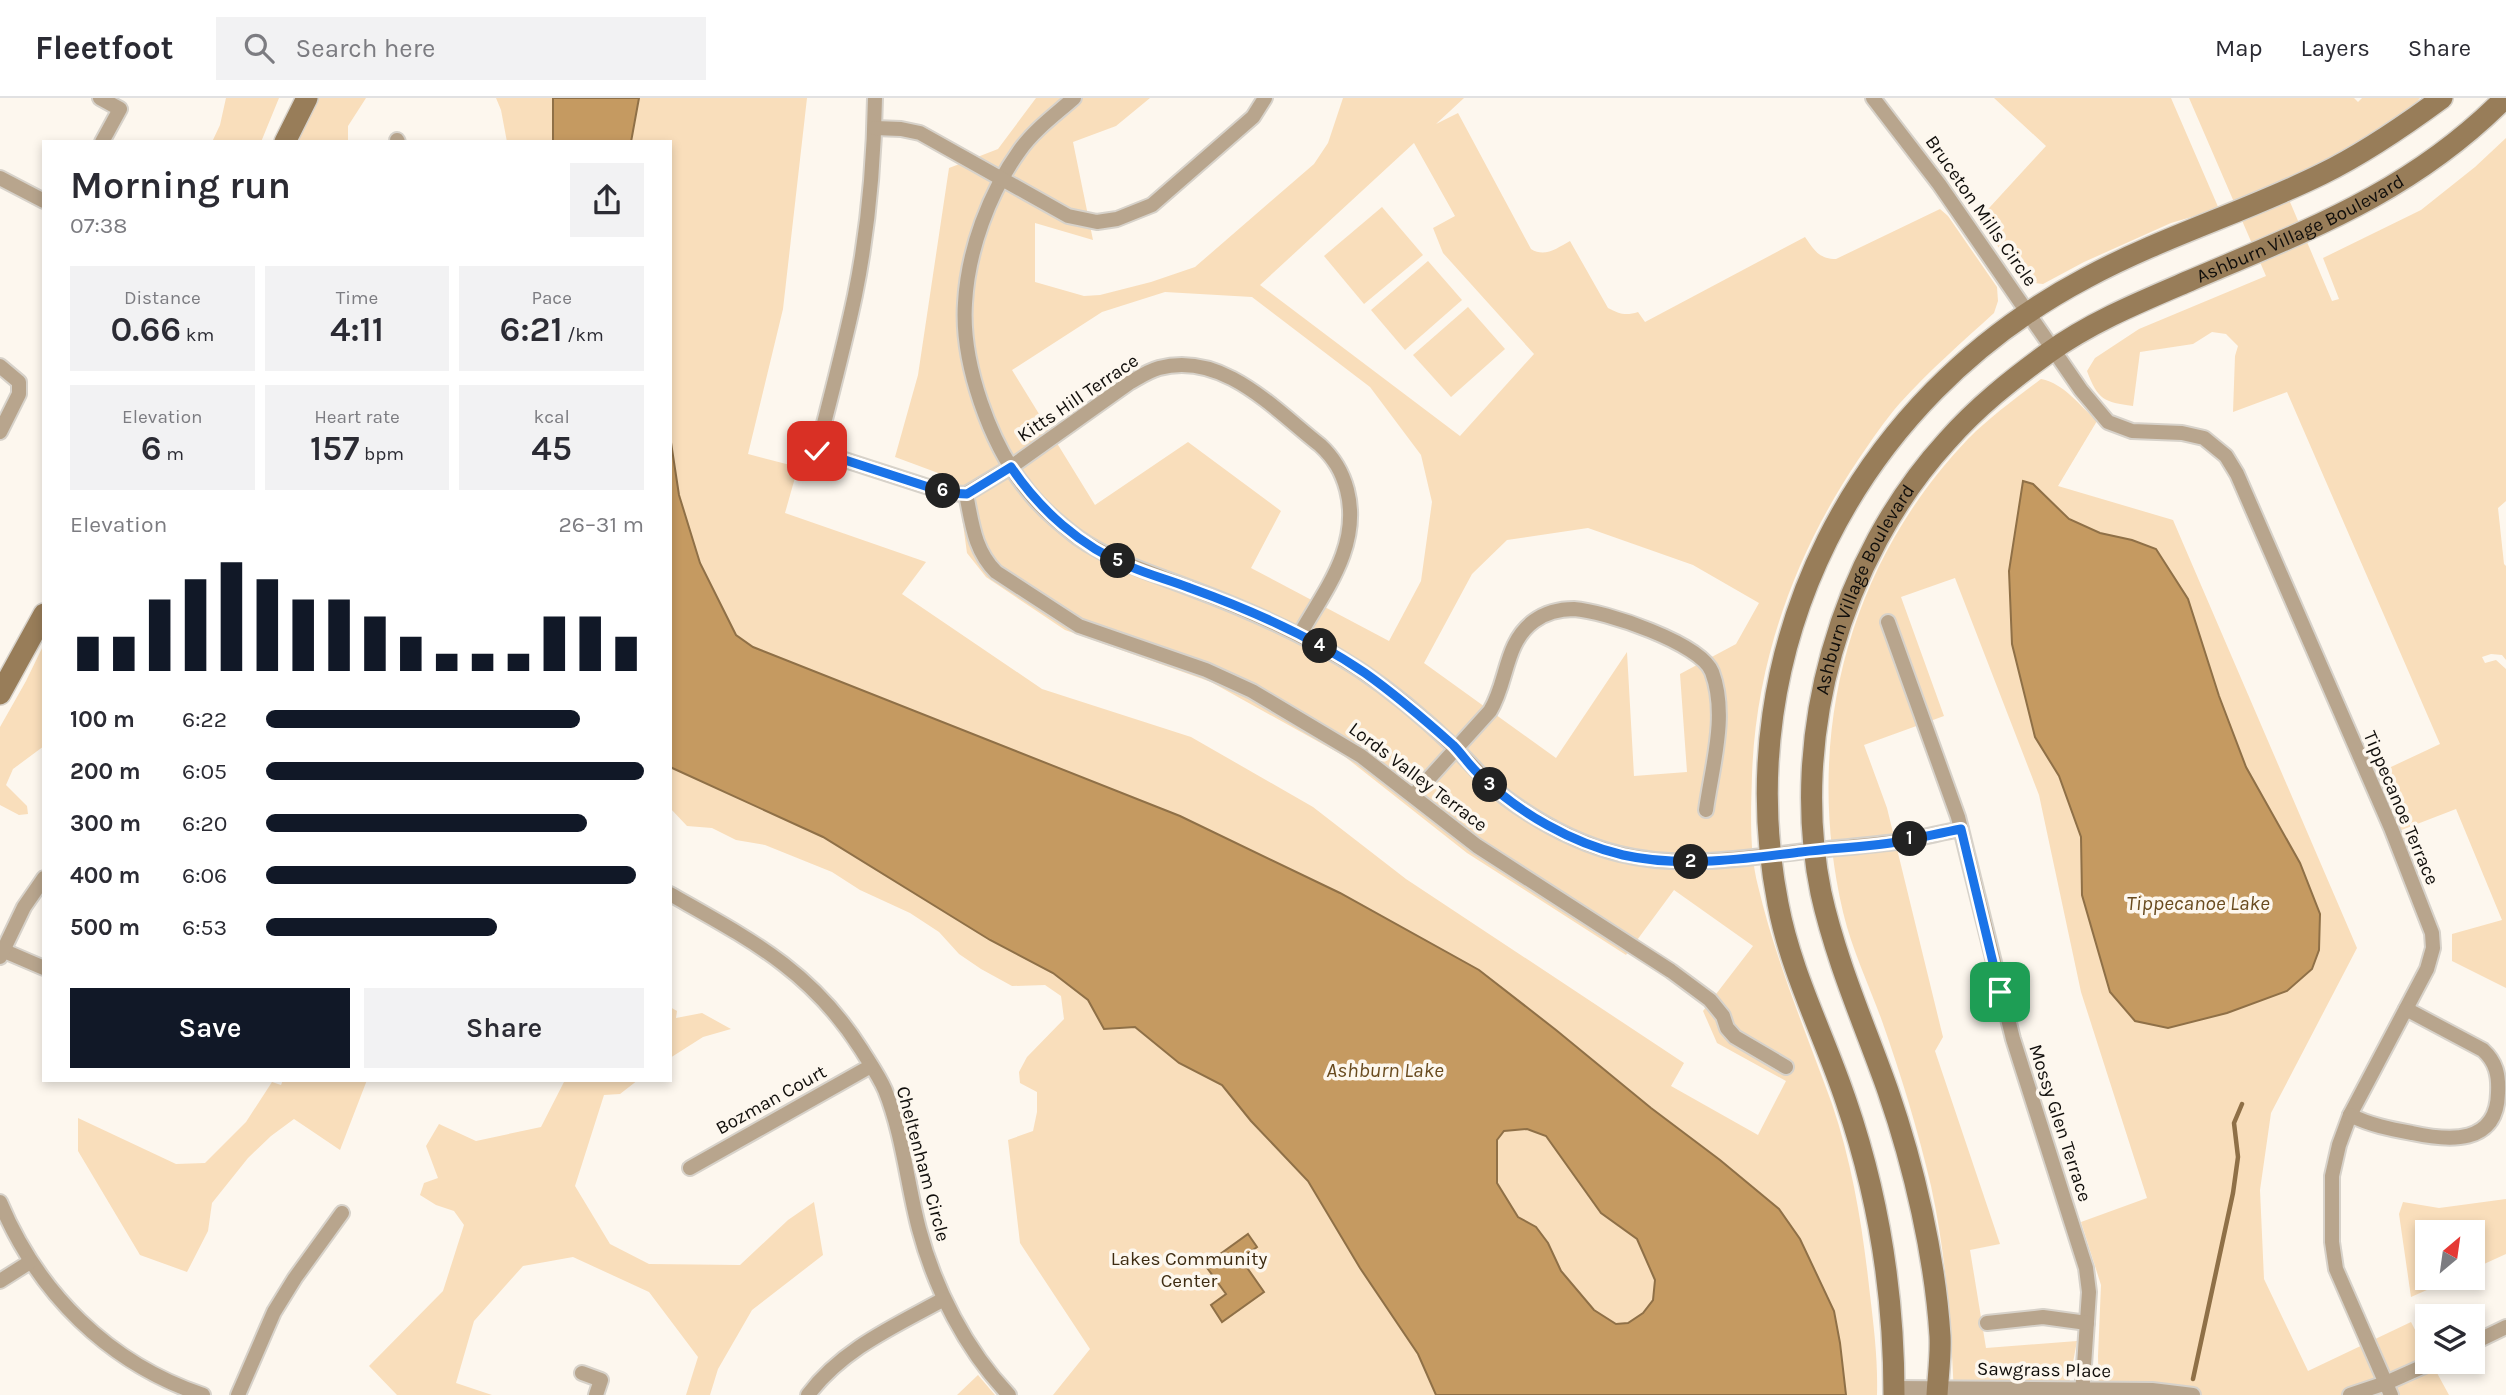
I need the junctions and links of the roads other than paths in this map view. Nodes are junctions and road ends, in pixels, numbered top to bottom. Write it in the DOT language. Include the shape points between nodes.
graph roads {
  1 [pos="100,98"];
  2 [pos="307,98"];
  3 [pos="875,98"];
  4 [pos="1074,98"];
  5 [pos="1265,98"];
  6 [pos="1873,98"];
  7 [pos="2442,98"];
  8 [pos="2505,98"];
  9 [pos="875,128"];
  10 [pos="103,140"];
  11 [pos="286,140"];
  12 [pos="0,178"];
  13 [pos="1002,180"];
  14 [pos="42,200"];
  15 [pos="2028,312"];
  16 [pos="2052,350"];
  17 [pos="0,366"];
  18 [pos="0,432"];
  19 [pos="1011,467"];
  20 [pos="967,494"];
  21 [pos="42,618"];
  22 [pos="1888,622"];
  23 [pos="1300,634"];
  24 [pos="0,694"];
  25 [pos="1456,748"];
  26 [pos="1414,795"];
  27 [pos="1706,810"];
  28 [pos="1961,829"];
  29 [pos="1814,850"];
  30 [pos="1770,855"];
  31 [pos="42,881"];
  32 [pos="672,895"];
  33 [pos="1,953"];
  34 [pos="42,967"];
  35 [pos="2406,1009"];
  36 [pos="871,1066"];
  37 [pos="1786,1067"];
  38 [pos="2350,1115"];
  39 [pos="690,1168"];
  40 [pos="0,1202"];
  41 [pos="342,1213"];
  42 [pos="30,1262"];
  43 [pos="0,1281"];
  44 [pos="944,1298"];
  45 [pos="1987,1323"];
  46 [pos="2087,1323"];
  47 [pos="2506,1327"];
  48 [pos="2485,1337"];
  49 [pos="582,1373"];
  50 [pos="2415,1373"];
  51 [pos="2389,1389"];
  52 [pos="1938,1391"];
  53 [pos="1894,1392"];
  54 [pos="2082,1393"];
  55 [pos="203,1395"];
  56 [pos="238,1395"];
  57 [pos="596,1395"];
  58 [pos="808,1395"];
  59 [pos="1009,1395"];
  60 [pos="2193,1395"];
  61 [pos="2350,1395"];
  1 -- 10 [label="street" via="120,109"];
  2 -- 11 [label="main road"];
  3 -- 9 [label="street"];
  4 -- 13 [label="street" via="1022,148"];
  5 -- 13 [label="street" via="1252,117 1152,205 1117,219 1097,222 1068,216"];
  6 -- 15 [label="street, Bruceton Mills Circle"];
  7 -- 15 [label="main road" via="2361,153 2297,186 2089,276"];
  8 -- 16 [label="main road, Ashburn Village Boulevard" via="2413,175 2366,203 2112,314"];
  9 -- 13 [label="street" via="920,133"];
  9 -- 20 [label="street" via="855,295 817,451 947,493"];
  12 -- 14 [label="street"];
  13 -- 19 [label="street" via="970,262 964,305 971,369 987,418"];
  15 -- 16 [label="street, Bruceton Mills Circle"];
  15 -- 30 [label="main road" via="1969,356 1921,403 1870,467 1832,529 1802,603 1781,679 1769,755"];
  16 -- 29 [label="main road, Ashburn Village Boulevard" via="1979,407 1945,443 1889,520 1859,576 1833,646 1818,721"];
  16 -- 35 [label="street, Tippecanoe Terrace" via="2108,422 2132,432 2204,438 2227,456 2237,474 2431,933 2431,960"];
  17 -- 18 [label="street" via="19,382 19,394"];
  19 -- 20 [label="street, Kitts Hill Terrace"];
  19 -- 23 [label="street" via="1042,507 1106,555"];
  19 -- 23 [label="street, Kitts Hill Terrace" via="1129,383 1159,368 1207,367 1240,381 1332,456 1350,502 1346,550"];
  20 -- 26 [label="street, Lords Valley Terrace" via="975,542 987,564 1057,614 1090,631 1241,685 1346,745"];
  21 -- 24 [label="main road"];
  22 -- 28 [label="street, Mossy Glen Terrace"];
  23 -- 25 [label="street" via="1389,691"];
  25 -- 26 [label="street"];
  25 -- 27 [label="street" via="1498,698 1510,652 1533,621 1551,612 1593,611 1683,644 1710,667 1719,711"];
  25 -- 30 [label="street" via="1506,798 1597,848 1682,862"];
  26 -- 37 [label="street, Lords Valley Terrace" via="1477,846 1671,971 1710,1000 1735,1037"];
  28 -- 29 [label="street" via="1896,842"];
  28 -- 46 [label="street, Mossy Glen Terrace" via="2006,1016 2086,1268"];
  29 -- 30 [label="street"];
  29 -- 52 [label="main road, Ashburn Village Boulevard" via="1822,896 1917,1193 1940,1339"];
  30 -- 53 [label="main road" via="1798,981 1846,1101 1873,1196 1893,1342"];
  31 -- 33 [label="street"];
  32 -- 36 [label="street, Cheltenham Circle" via="795,971 845,1024"];
  33 -- 34 [label="street"];
  35 -- 38 [label="street, Tippecanoe Terrace"];
  35 -- 38 [label="street" via="2491,1058 2499,1081 2494,1115 2477,1133 2444,1139 2372,1125"];
  36 -- 39 [label="street, Bozman Court"];
  36 -- 44 [label="street, Cheltenham Circle" via="894,1118 919,1227"];
  38 -- 51 [label="street, Tippecanoe Terrace" via="2332,1176 2333,1253"];
  40 -- 42 [label="street"];
  41 -- 56 [label="street" via="274,1312"];
  42 -- 43 [label="street"];
  42 -- 55 [label="street" via="61,1302 99,1338 131,1362"];
  44 -- 58 [label="street" via="855,1349"];
  44 -- 59 [label="street, Cheltenham Circle" via="967,1340"];
  45 -- 46 [label="street" via="2043,1317"];
  46 -- 54 [label="street, Mossy Glen Terrace"];
  47 -- 48 [label="street"];
  49 -- 57 [label="street" via="601,1380"];
  50 -- 51 [label="street"];
  51 -- 61 [label="street"];
  52 -- 53 [label="street, Sawgrass Place"];
  52 -- 54 [label="street, Sawgrass Place"];
  54 -- 60 [label="street, Sawgrass Place" via="2152,1390"];
}
